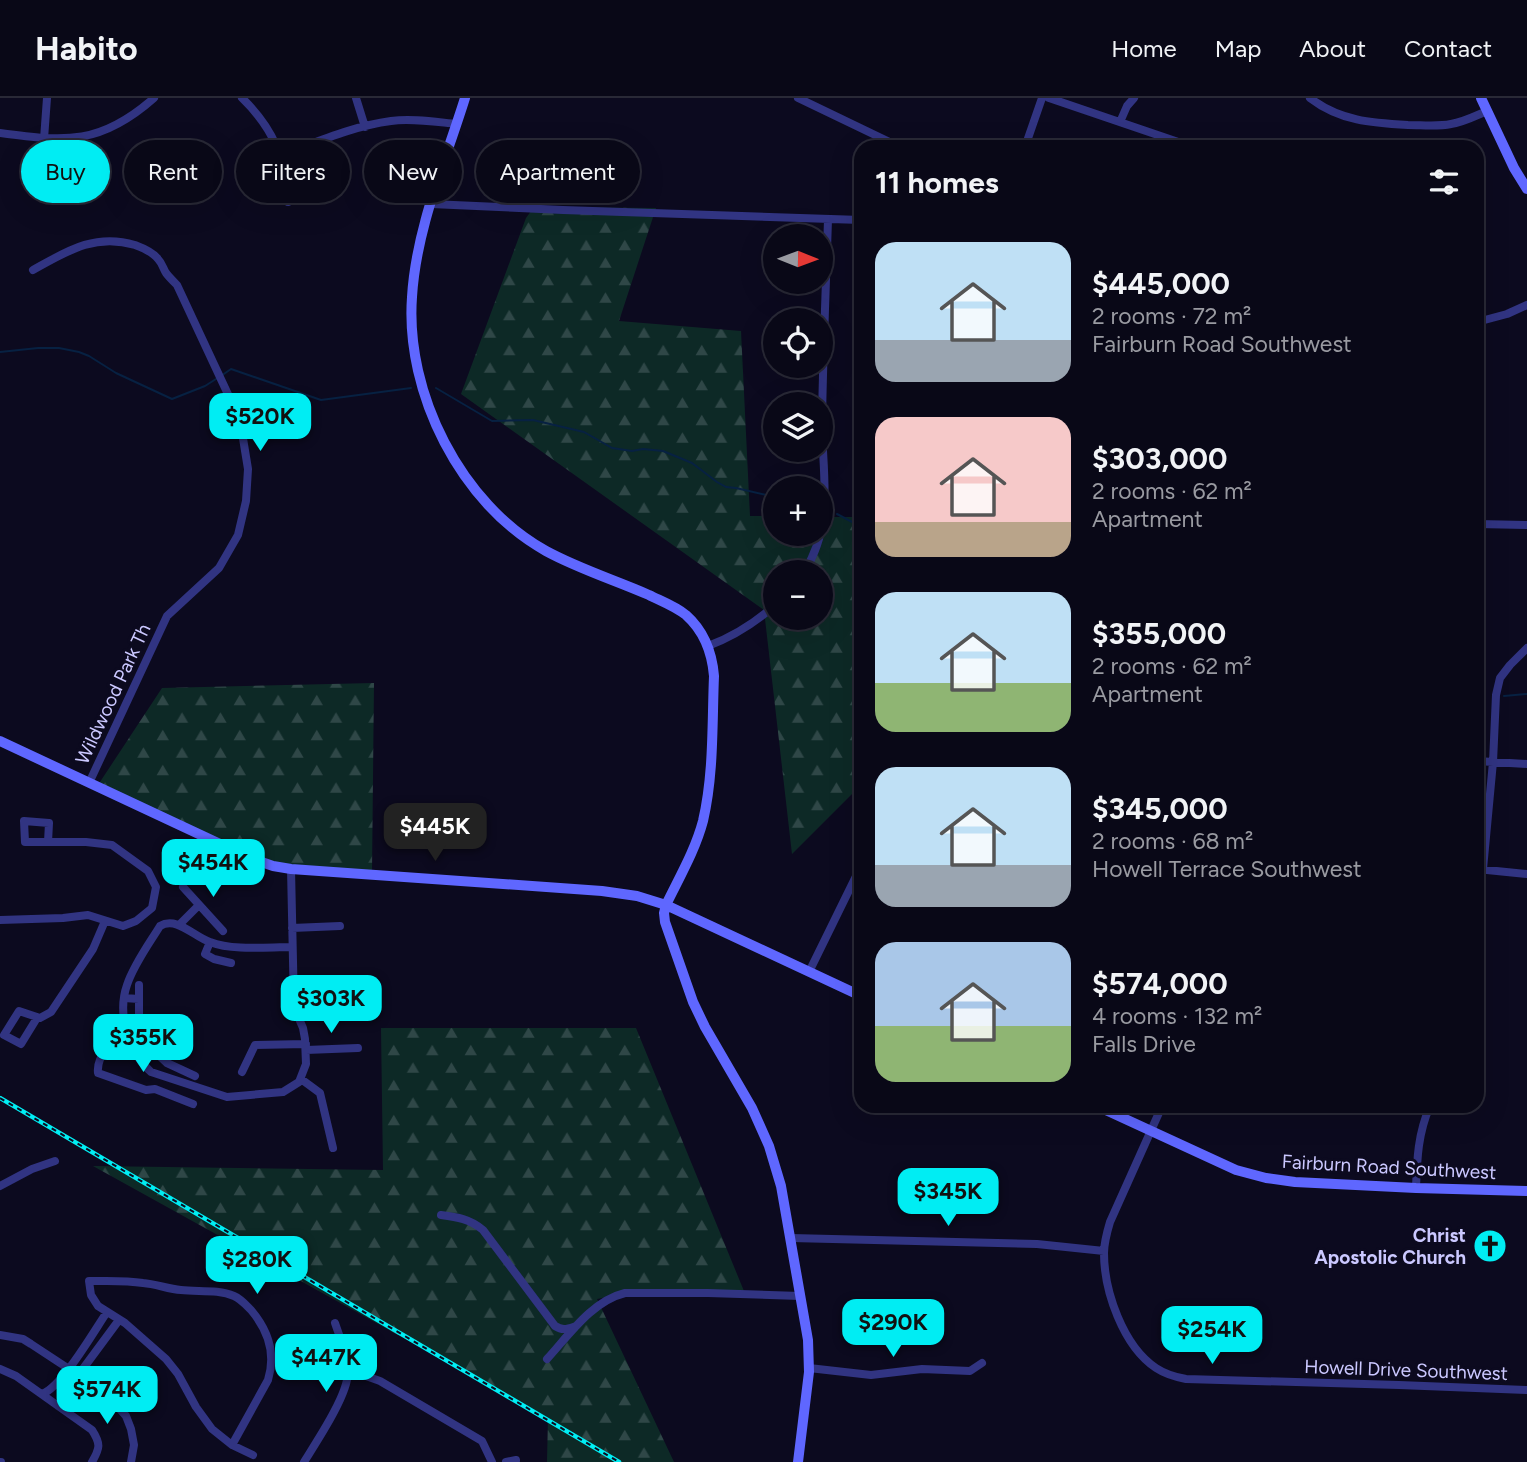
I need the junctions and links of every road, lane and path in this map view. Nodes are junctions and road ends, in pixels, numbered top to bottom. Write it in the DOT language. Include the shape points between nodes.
graph roads {
  1 [pos="47,98"];
  2 [pos="154,98"];
  3 [pos="242,98"];
  4 [pos="356,98"];
  5 [pos="465,98"];
  6 [pos="798,98"];
  7 [pos="1042,98"];
  8 [pos="1049,98"];
  9 [pos="1134,98"];
  10 [pos="1310,98"];
  11 [pos="1481,98"];
  12 [pos="1487,111"];
  13 [pos="1120,122"];
  14 [pos="457,124"];
  15 [pos="365,127"];
  16 [pos="0,134"];
  17 [pos="44,139"];
  18 [pos="274,140"];
  19 [pos="322,140"];
  20 [pos="885,140"];
  21 [pos="1027,140"];
  22 [pos="1173,140"];
  23 [pos="1527,189"];
  24 [pos="431,204"];
  25 [pos="828,219"];
  26 [pos="854,220"];
  27 [pos="33,270"];
  28 [pos="1527,304"];
  29 [pos="1484,320"];
  30 [pos="1484,524"];
  31 [pos="1527,525"];
  32 [pos="810,560"];
  33 [pos="763,614"];
  34 [pos="708,646"];
  35 [pos="1527,648"];
  36 [pos="0,741"];
  37 [pos="1484,761"];
  38 [pos="1493,762"];
  39 [pos="1527,764"];
  40 [pos="89,783"];
  41 [pos="1484,836"];
  42 [pos="48,842"];
  43 [pos="291,869"];
  44 [pos="1484,869"];
  45 [pos="1527,874"];
  46 [pos="854,880"];
  47 [pos="183,887"];
  48 [pos="200,905"];
  49 [pos="666,905"];
  50 [pos="0,920"];
  51 [pos="105,921"];
  52 [pos="179,925"];
  53 [pos="340,926"];
  54 [pos="292,928"];
  55 [pos="223,931"];
  56 [pos="209,942"];
  57 [pos="292,947"];
  58 [pos="231,963"];
  59 [pos="809,972"];
  60 [pos="139,985"];
  61 [pos="854,993"];
  62 [pos="124,998"];
  63 [pos="139,999"];
  64 [pos="37,1018"];
  65 [pos="139,1025"];
  66 [pos="127,1031"];
  67 [pos="148,1045"];
  68 [pos="306,1047"];
  69 [pos="358,1048"];
  70 [pos="171,1065"];
  71 [pos="242,1072"];
  72 [pos="163,1076"];
  73 [pos="195,1076"];
  74 [pos="301,1079"];
  75 [pos="155,1089"];
  76 [pos="193,1104"];
  77 [pos="1112,1113"];
  78 [pos="1159,1113"];
  79 [pos="1427,1113"];
  80 [pos="1150,1131"];
  81 [pos="333,1148"];
  82 [pos="55,1161"];
  83 [pos="0,1186"];
  84 [pos="1416,1188"];
  85 [pos="1527,1191"];
  86 [pos="441,1215"];
  87 [pos="791,1238"];
  88 [pos="1104,1251"];
  89 [pos="800,1296"];
  90 [pos="107,1312"];
  91 [pos="120,1320"];
  92 [pos="335,1323"];
  93 [pos="579,1325"];
  94 [pos="0,1335"];
  95 [pos="547,1359"];
  96 [pos="982,1363"];
  97 [pos="808,1368"];
  98 [pos="0,1369"];
  99 [pos="68,1369"];
  100 [pos="348,1374"];
  101 [pos="78,1377"];
  102 [pos="1527,1390"];
  103 [pos="42,1394"];
  104 [pos="58,1406"];
  105 [pos="232,1445"];
  106 [pos="253,1455"];
  107 [pos="516,1460"];
  108 [pos="92,1462"];
  109 [pos="131,1462"];
  110 [pos="304,1462"];
  111 [pos="492,1462"];
  112 [pos="506,1462"];
  113 [pos="797,1462"];
  1 -- 17 [label="street"];
  2 -- 17 [label="street" via="100,132"];
  3 -- 18 [label="street"];
  4 -- 15 [label="street"];
  5 -- 14 [label="street"];
  6 -- 20 [label="street"];
  7 -- 21 [label="street"];
  8 -- 13 [label="street"];
  9 -- 13 [label="street"];
  10 -- 12 [label="street" via="1341,116 1372,123 1449,125"];
  11 -- 12 [label="street"];
  12 -- 23 [label="street"];
  13 -- 22 [label="street"];
  14 -- 15 [label="street" via="391,121"];
  14 -- 24 [label="street"];
  15 -- 19 [label="street"];
  16 -- 17 [label="street"];
  24 -- 25 [label="street"];
  24 -- 34 [label="street" via="414,269 412,331 427,403 452,457 491,506 525,537 566,561 675,607 695,624"];
  25 -- 26 [label="street"];
  25 -- 32 [label="street" via="822,425 825,506 821,535"];
  27 -- 40 [label="street, Wildwood Park Th" via="70,249 102,241 121,241 154,254 177,285 223,380 240,420 248,469 238,535 219,568 167,616"];
  28 -- 29 [label="street"];
  30 -- 31 [label="street"];
  33 -- 34 [label="street"];
  34 -- 49 [label="street" via="714,676 707,800 695,844"];
  35 -- 38 [label="street" via="1500,678"];
  36 -- 40 [label="street"];
  37 -- 38 [label="street"];
  38 -- 39 [label="street"];
  38 -- 41 [label="street"];
  40 -- 43 [label="street" via="250,858"];
  42 -- 51 [label="street" via="111,845 148,871 156,887 149,912 123,926"];
  43 -- 49 [label="street" via="602,891"];
  43 -- 54 [label="street"];
  44 -- 45 [label="street"];
  46 -- 59 [label="street"];
  47 -- 48 [label="street"];
  48 -- 52 [label="street"];
  48 -- 55 [label="street"];
  49 -- 59 [label="street"];
  49 -- 87 [label="street" via="665,922 693,1002 769,1146"];
  50 -- 51 [label="street" via="88,915"];
  51 -- 64 [label="street" via="51,1012"];
  52 -- 56 [label="street"];
  52 -- 62 [label="street" via="160,926 127,984"];
  53 -- 54 [label="street"];
  54 -- 57 [label="street"];
  56 -- 57 [label="street"];
  56 -- 58 [label="street" via="205,954"];
  57 -- 68 [label="street" via="294,1007"];
  59 -- 61 [label="street"];
  60 -- 63 [label="street"];
  62 -- 63 [label="street"];
  62 -- 66 [label="street"];
  63 -- 65 [label="street"];
  66 -- 72 [label="street" via="146,1068"];
  66 -- 75 [label="street" via="113,1039 98,1064 98,1073"];
  67 -- 70 [label="street"];
  68 -- 69 [label="street"];
  68 -- 71 [label="street" via="255,1045"];
  68 -- 74 [label="street"];
  70 -- 72 [label="street"];
  70 -- 73 [label="street"];
  72 -- 74 [label="street" via="227,1097 283,1092"];
  72 -- 75 [label="street"];
  74 -- 81 [label="street" via="320,1093"];
  75 -- 76 [label="street"];
  77 -- 80 [label="street, Fairburn Road Southwest"];
  78 -- 80 [label="street, Howell Drive Southwest"];
  79 -- 84 [label="street" via="1417,1152"];
  80 -- 84 [label="street, Fairburn Road Southwest" via="1236,1170 1266,1178"];
  80 -- 88 [label="street, Howell Drive Southwest" via="1110,1222"];
  82 -- 83 [label="street"];
  84 -- 85 [label="street, Fairburn Road Southwest"];
  86 -- 93 [label="street" via="460,1217 483,1230 555,1326 566,1330"];
  87 -- 88 [label="street" via="1037,1244"];
  87 -- 89 [label="street"];
  88 -- 102 [label="street, Howell Drive Southwest" via="1118,1318 1146,1359 1170,1375"];
  89 -- 93 [label="street" via="625,1293 606,1300"];
  89 -- 97 [label="street"];
  90 -- 91 [label="street"];
  90 -- 99 [label="street"];
  90 -- 105 [label="street" via="91,1295 89,1281 221,1293 247,1306 268,1336 271,1369"];
  91 -- 101 [label="street"];
  91 -- 105 [label="street" via="166,1359 212,1429"];
  92 -- 100 [label="street"];
  93 -- 95 [label="street"];
  94 -- 99 [label="street" via="23,1339"];
  96 -- 97 [label="street" via="970,1371 922,1369 871,1375"];
  97 -- 113 [label="street"];
  98 -- 103 [label="street"];
  99 -- 101 [label="street"];
  99 -- 103 [label="street"];
  100 -- 110 [label="street" via="336,1408"];
  100 -- 111 [label="street" via="380,1381 482,1441"];
  101 -- 104 [label="street"];
  101 -- 109 [label="street" via="126,1416 134,1445"];
  103 -- 104 [label="street"];
  104 -- 108 [label="street" via="92,1430 99,1441"];
  105 -- 106 [label="street"];
  107 -- 112 [label="street"];
}
